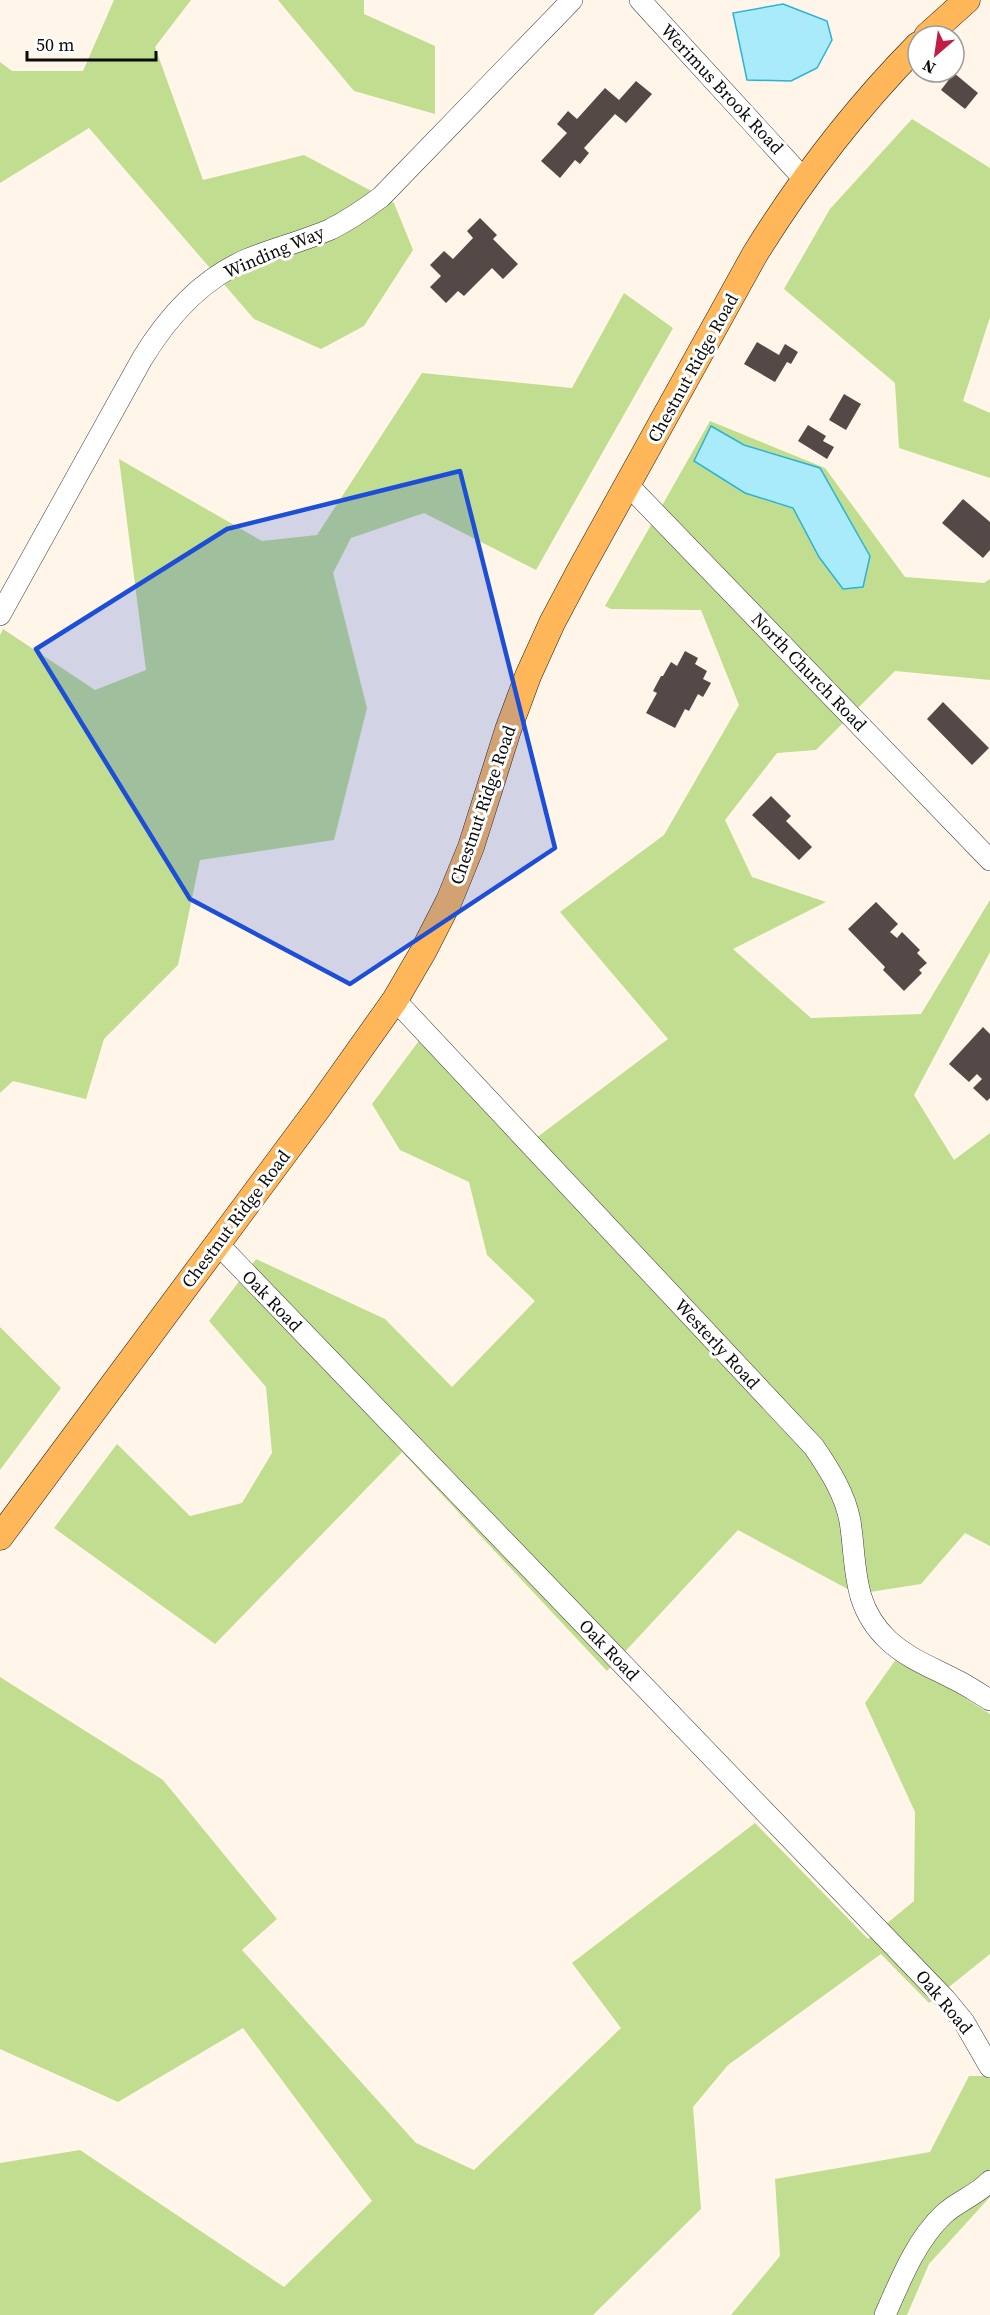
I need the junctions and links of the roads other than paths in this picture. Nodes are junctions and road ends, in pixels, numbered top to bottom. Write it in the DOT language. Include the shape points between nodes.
graph roads {
  1 [pos="572,0"];
  2 [pos="640,0"];
  3 [pos="967,0"];
  4 [pos="940,24"];
  5 [pos="906,57"];
  6 [pos="804,178"];
  7 [pos="628,485"];
  8 [pos="0,615"];
  9 [pos="990,860"];
  10 [pos="394,1000"];
  11 [pos="217,1243"];
  12 [pos="0,1537"];
  13 [pos="990,1700"];
  14 [pos="990,2067"];
  15 [pos="990,2181"];
  16 [pos="885,2315"];
  1 -- 8 [label="street, Winding Way" via="381,197 330,229 246,260 220,274 174,312 142,359"];
  2 -- 6 [label="street, Werimus Brook Road"];
  3 -- 4 [label="main road"];
  5 -- 6 [label="main road, Chestnut Ridge Road"];
  6 -- 7 [label="main road, Chestnut Ridge Road" via="755,254"];
  7 -- 9 [label="street, North Church Road"];
  7 -- 10 [label="main road, Chestnut Ridge Road" via="552,623 508,730 471,848 438,921"];
  10 -- 11 [label="main road, Chestnut Ridge Road"];
  10 -- 13 [label="street, Westerly Road" via="814,1447 842,1497 860,1598 885,1638 901,1652"];
  11 -- 12 [label="main road, Chestnut Ridge Road"];
  11 -- 14 [label="street, Oak Road" via="945,1999 964,2022"];
  15 -- 16 [label="street" via="942,2216 904,2273"];
}
